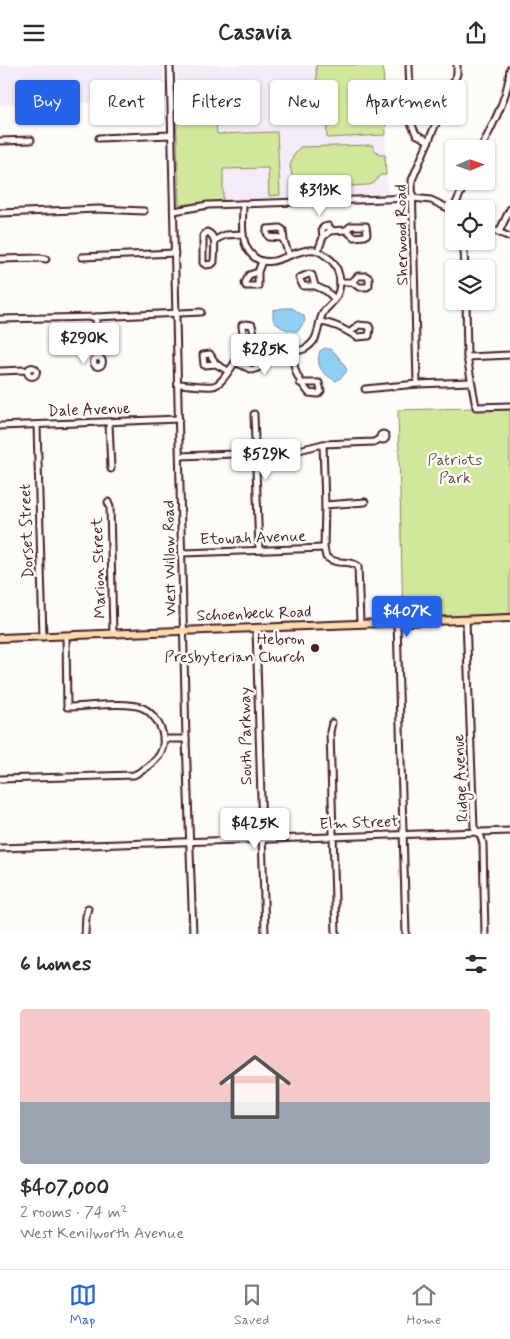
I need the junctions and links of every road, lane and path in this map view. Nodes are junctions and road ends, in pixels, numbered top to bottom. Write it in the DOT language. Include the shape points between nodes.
graph roads {
  1 [pos="170,65"];
  2 [pos="409,65"];
  3 [pos="457,65"];
  4 [pos="510,69"];
  5 [pos="172,135"];
  6 [pos="99,138"];
  7 [pos="31,140"];
  8 [pos="485,140"];
  9 [pos="0,141"];
  10 [pos="429,141"];
  11 [pos="413,198"];
  12 [pos="243,204"];
  13 [pos="445,207"];
  14 [pos="510,209"];
  15 [pos="144,211"];
  16 [pos="174,211"];
  17 [pos="0,213"];
  18 [pos="346,230"];
  19 [pos="495,230"];
  20 [pos="499,231"];
  21 [pos="243,234"];
  22 [pos="510,237"];
  23 [pos="215,240"];
  24 [pos="284,241"];
  25 [pos="318,251"];
  26 [pos="175,253"];
  27 [pos="289,255"];
  28 [pos="82,257"];
  29 [pos="0,259"];
  30 [pos="46,259"];
  31 [pos="262,261"];
  32 [pos="258,272"];
  33 [pos="340,282"];
  34 [pos="352,282"];
  35 [pos="315,285"];
  36 [pos="335,299"];
  37 [pos="466,310"];
  38 [pos="176,312"];
  39 [pos="201,312"];
  40 [pos="96,317"];
  41 [pos="0,319"];
  42 [pos="320,322"];
  43 [pos="351,332"];
  44 [pos="254,344"];
  45 [pos="293,351"];
  46 [pos="510,355"];
  47 [pos="96,357"];
  48 [pos="467,357"];
  49 [pos="235,362"];
  50 [pos="216,364"];
  51 [pos="0,371"];
  52 [pos="228,371"];
  53 [pos="28,372"];
  54 [pos="471,382"];
  55 [pos="300,383"];
  56 [pos="179,384"];
  57 [pos="417,384"];
  58 [pos="365,389"];
  59 [pos="510,406"];
  60 [pos="254,414"];
  61 [pos="179,419"];
  62 [pos="109,423"];
  63 [pos="0,425"];
  64 [pos="36,425"];
  65 [pos="381,438"];
  66 [pos="323,444"];
  67 [pos="255,454"];
  68 [pos="180,456"];
  69 [pos="111,469"];
  70 [pos="108,502"];
  71 [pos="365,502"];
  72 [pos="325,505"];
  73 [pos="324,548"];
  74 [pos="259,550"];
  75 [pos="182,553"];
  76 [pos="510,618"];
  77 [pos="466,619"];
  78 [pos="397,622"];
  79 [pos="360,623"];
  80 [pos="256,627"];
  81 [pos="184,631"];
  82 [pos="113,634"];
  83 [pos="66,636"];
  84 [pos="43,637"];
  85 [pos="0,638"];
  86 [pos="332,723"];
  87 [pos="163,739"];
  88 [pos="186,739"];
  89 [pos="0,779"];
  90 [pos="510,831"];
  91 [pos="477,832"];
  92 [pos="404,833"];
  93 [pos="333,836"];
  94 [pos="262,839"];
  95 [pos="190,841"];
  96 [pos="0,848"];
  97 [pos="88,908"];
  98 [pos="85,934"];
  99 [pos="193,934"];
  100 [pos="265,934"];
  101 [pos="336,934"];
  102 [pos="406,934"];
  103 [pos="485,934"];
  1 -- 5 [label="street, West Willow Road"];
  2 -- 10 [label="street" via="410,123 416,134"];
  3 -- 10 [label="street, Sherwood Road" via="457,75"];
  4 -- 8 [label="street" via="502,104"];
  5 -- 6 [label="street"];
  5 -- 16 [label="street, West Willow Road"];
  7 -- 9 [label="street"];
  10 -- 11 [label="street, Sherwood Road" via="412,180"];
  11 -- 12 [label="street"];
  11 -- 13 [label="street" via="431,200"];
  11 -- 57 [label="street, Sherwood Road"];
  12 -- 16 [label="street" via="208,205"];
  12 -- 21 [label="street"];
  14 -- 20 [label="street"];
  15 -- 17 [label="street" via="98,209"];
  16 -- 26 [label="street, West Willow Road"];
  18 -- 25 [label="street" via="324,227"];
  19 -- 20 [label="street"];
  20 -- 22 [label="street"];
  21 -- 23 [label="street" via="225,235"];
  21 -- 31 [label="street" via="252,255"];
  23 -- 23 [label="street" via="210,233 203,235 205,265 214,262"];
  24 -- 27 [label="street"];
  25 -- 27 [label="street" via="310,249"];
  25 -- 33 [label="street" via="338,268"];
  26 -- 28 [label="street"];
  26 -- 38 [label="street, West Willow Road"];
  27 -- 31 [label="street" via="275,261"];
  29 -- 30 [label="street"];
  31 -- 32 [label="street"];
  33 -- 34 [label="street"];
  33 -- 36 [label="street"];
  35 -- 36 [label="street"];
  36 -- 42 [label="street" via="323,312"];
  37 -- 48 [label="street"];
  38 -- 39 [label="street"];
  38 -- 40 [label="street"];
  38 -- 56 [label="street, West Willow Road"];
  40 -- 41 [label="street"];
  40 -- 47 [label="street"];
  42 -- 43 [label="street"];
  42 -- 45 [label="street" via="312,343"];
  44 -- 45 [label="street" via="263,341 276,343"];
  44 -- 49 [label="street"];
  44 -- 49 [label="street" via="258,369 252,370"];
  45 -- 55 [label="street"];
  46 -- 48 [label="street"];
  48 -- 54 [label="street"];
  49 -- 52 [label="street"];
  50 -- 52 [label="street"];
  51 -- 53 [label="street"];
  52 -- 56 [label="street" via="223,381 214,386"];
  54 -- 57 [label="street"];
  54 -- 59 [label="street" via="476,407"];
  56 -- 61 [label="street, West Willow Road"];
  57 -- 58 [label="street"];
  60 -- 67 [label="street"];
  61 -- 62 [label="street, Dale Avenue"];
  61 -- 68 [label="street, West Willow Road"];
  62 -- 64 [label="street, Dale Avenue"];
  62 -- 69 [label="street"];
  63 -- 64 [label="street, Dale Avenue"];
  64 -- 84 [label="street, Dorset Street"];
  65 -- 66 [label="street"];
  66 -- 67 [label="street" via="291,452"];
  66 -- 72 [label="street"];
  67 -- 68 [label="street"];
  67 -- 74 [label="street"];
  68 -- 75 [label="street, West Willow Road"];
  70 -- 82 [label="street, Marion Street"];
  71 -- 72 [label="street"];
  72 -- 73 [label="street"];
  73 -- 74 [label="street, Etowah Avenue"];
  73 -- 79 [label="street" via="326,557 332,562 353,562 358,566"];
  74 -- 75 [label="street, Etowah Avenue"];
  75 -- 81 [label="street, West Willow Road"];
  76 -- 77 [label="main road, Schoenbeck Road"];
  77 -- 78 [label="main road, Schoenbeck Road"];
  77 -- 91 [label="street, Ridge Avenue" via="474,827"];
  78 -- 79 [label="main road, Schoenbeck Road"];
  78 -- 92 [label="street"];
  79 -- 80 [label="main road, Schoenbeck Road"];
  80 -- 81 [label="main road, Schoenbeck Road"];
  80 -- 94 [label="street, South Parkway"];
  81 -- 82 [label="main road, Schoenbeck Road"];
  81 -- 88 [label="street, West Willow Road"];
  82 -- 83 [label="main road, Schoenbeck Road"];
  83 -- 84 [label="main road, Schoenbeck Road"];
  83 -- 87 [label="street" via="67,707 130,705 144,708 161,728"];
  84 -- 85 [label="main road, Schoenbeck Road"];
  86 -- 93 [label="street"];
  87 -- 88 [label="street"];
  87 -- 89 [label="street" via="162,752 155,762 134,775"];
  88 -- 95 [label="street, West Willow Road"];
  90 -- 91 [label="street, Elm Street"];
  91 -- 92 [label="street, Elm Street"];
  91 -- 103 [label="street, Ridge Avenue" via="483,845"];
  92 -- 93 [label="street, Elm Street"];
  92 -- 102 [label="street"];
  93 -- 94 [label="street, Elm Street"];
  93 -- 101 [label="street"];
  94 -- 95 [label="street, Elm Street"];
  94 -- 100 [label="street, South Parkway"];
  95 -- 96 [label="street, Elm Street"];
  95 -- 99 [label="street, West Willow Road"];
  97 -- 98 [label="street"];
}
